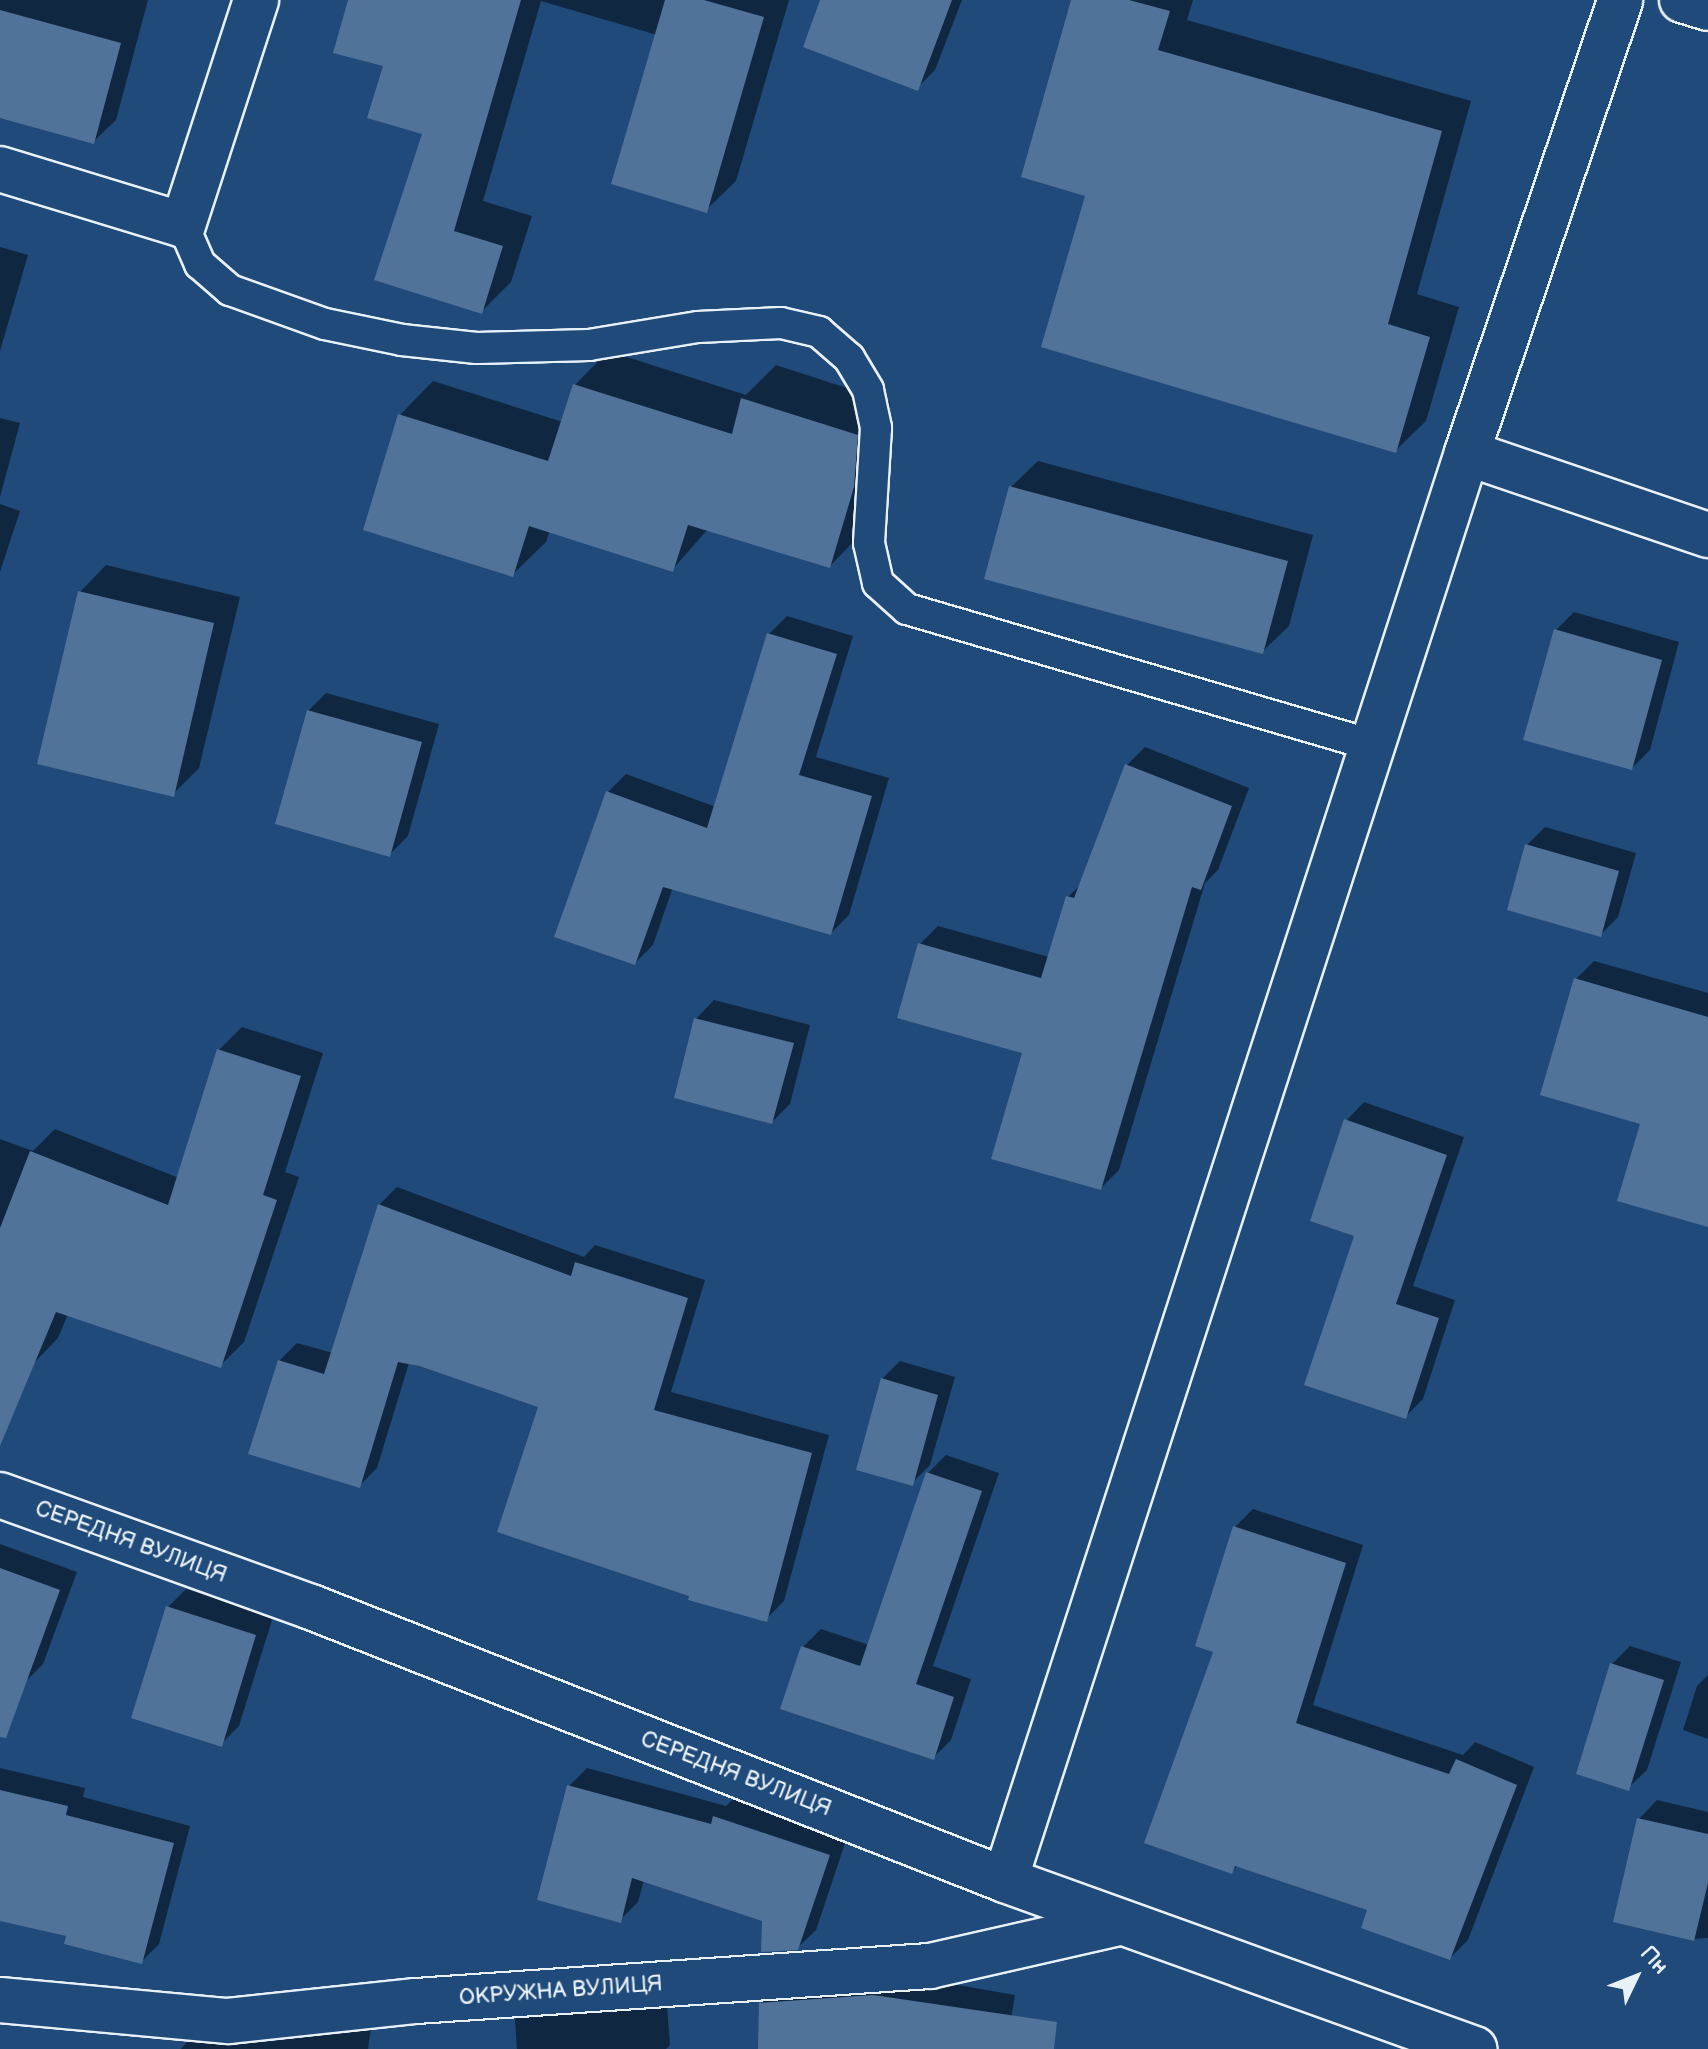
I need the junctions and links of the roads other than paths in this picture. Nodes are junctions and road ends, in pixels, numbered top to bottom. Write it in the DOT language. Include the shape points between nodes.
graph roads {
  1 [pos="256,0"];
  2 [pos="1620,0"];
  3 [pos="1682,0"];
  4 [pos="1708,8"];
  5 [pos="0,169"];
  6 [pos="183,225"];
  7 [pos="1467,453"];
  8 [pos="1708,535"];
  9 [pos="1372,745"];
  10 [pos="0,1495"];
  11 [pos="1005,1880"];
  12 [pos="1119,1923"];
  13 [pos="0,2000"];
  14 [pos="1474,2049"];
  1 -- 6 [label="street"];
  2 -- 7 [label="street"];
  3 -- 4 [label="street"];
  5 -- 6 [label="street"];
  6 -- 9 [label="lane" via="200,264 230,290 325,324 402,340 477,348 589,345 698,327 781,323 819,332 849,358 868,390 876,428 869,543 878,583 907,609"];
  7 -- 8 [label="street"];
  7 -- 9 [label="street"];
  9 -- 11 [label="street"];
  10 -- 11 [label="street, СЕРЕДНЯ ВУЛИЦЯ" via="311,1607"];
  11 -- 12 [label="street, СЕРЕДНЯ ВУЛИЦЯ"];
  12 -- 13 [label="street, ОКРУЖНА ВУЛИЦЯ" via="930,1966 475,1997 228,2021"];
  12 -- 14 [label="street, СЕРЕДНЯ ВУЛИЦЯ"];
}
